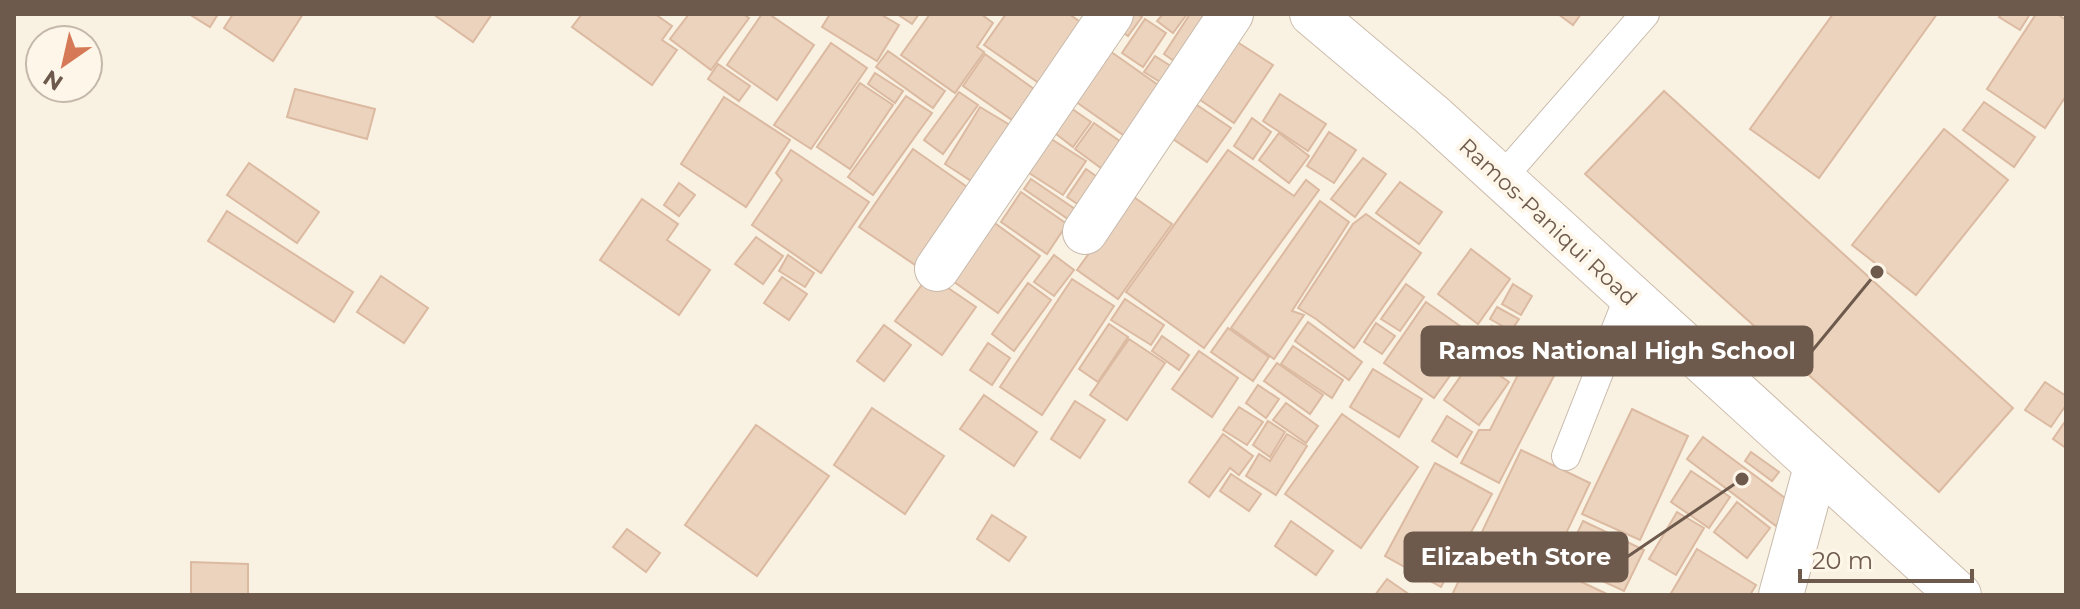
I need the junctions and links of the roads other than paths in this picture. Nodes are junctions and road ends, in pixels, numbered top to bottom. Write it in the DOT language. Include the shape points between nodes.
graph roads {
  1 [pos="1111,14"];
  2 [pos="1231,14"];
  3 [pos="1312,14"];
  4 [pos="1645,14"];
  5 [pos="1501,179"];
  6 [pos="1085,232"];
  7 [pos="937,269"];
  8 [pos="1629,296"];
  9 [pos="1566,456"];
  10 [pos="1816,467"];
  11 [pos="1781,595"];
  12 [pos="1959,595"];
  1 -- 7 [label="main road"];
  2 -- 6 [label="main road"];
  3 -- 5 [label="main road, Ramos-Paniqui Road"];
  4 -- 5 [label="lane"];
  5 -- 8 [label="main road, Ramos-Paniqui Road"];
  8 -- 9 [label="lane"];
  8 -- 10 [label="main road, Ramos-Paniqui Road"];
  10 -- 11 [label="main road"];
  10 -- 12 [label="main road, Ramos-Paniqui Road"];
}
